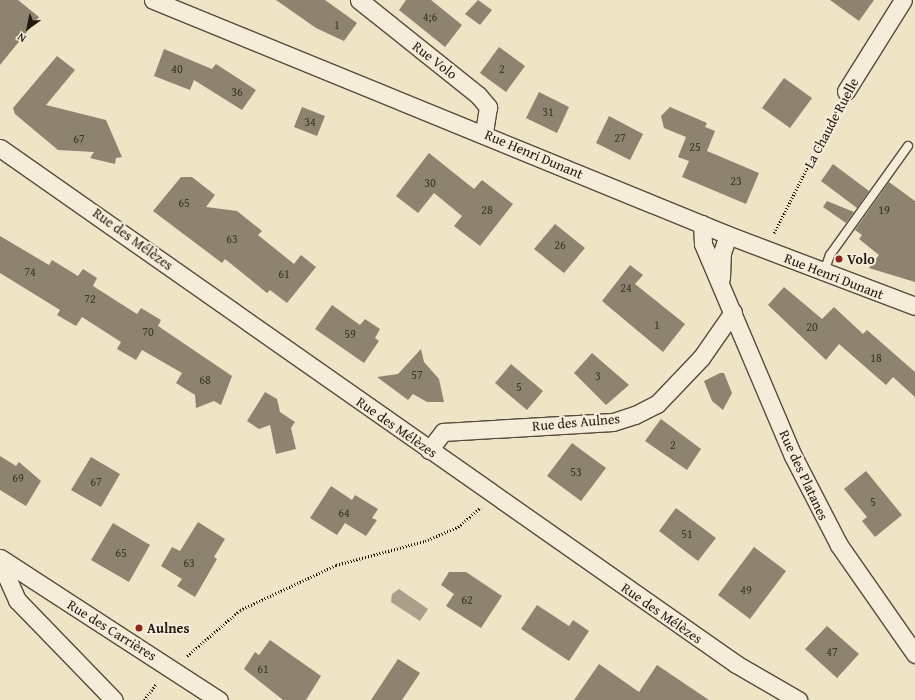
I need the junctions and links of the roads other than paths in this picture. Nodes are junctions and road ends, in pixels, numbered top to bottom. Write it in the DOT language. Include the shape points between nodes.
graph roads {
  1 [pos="154,0"];
  2 [pos="358,0"];
  3 [pos="903,0"];
  4 [pos="846,91"];
  5 [pos="484,133"];
  6 [pos="908,146"];
  7 [pos="0,148"];
  8 [pos="702,224"];
  9 [pos="728,235"];
  10 [pos="824,272"];
  11 [pos="721,280"];
  12 [pos="915,306"];
  13 [pos="734,312"];
  14 [pos="429,450"];
  15 [pos="3,560"];
  16 [pos="915,654"];
  17 [pos="114,700"];
  18 [pos="219,700"];
  19 [pos="798,700"];
  1 -- 5 [label="street, Rue Henri Dunant"];
  2 -- 5 [label="street, Rue Volo" via="478,95 488,107"];
  3 -- 4 [label="street, La Chaude Ruelle"];
  5 -- 8 [label="street, Rue Henri Dunant"];
  6 -- 10 [label="lane" via="830,255"];
  7 -- 14 [label="street, Rue des Mélèzes" via="91,209"];
  8 -- 9 [label="street, Rue Henri Dunant"];
  8 -- 11 [label="street, Rue des Platanes" via="703,244"];
  9 -- 10 [label="street, Rue Henri Dunant"];
  9 -- 11 [label="street, Rue des Platanes" via="722,253"];
  10 -- 12 [label="street, Rue Henri Dunant"];
  11 -- 13 [label="street, Rue des Platanes"];
  13 -- 14 [label="street, Rue des Aulnes" via="701,358 657,404 635,415 613,422 443,432"];
  13 -- 16 [label="street, Rue des Platanes" via="793,456 839,546"];
  14 -- 19 [label="street, Rue des Mélèzes" via="736,664"];
  15 -- 17 [label="street, Rue des Carrières" via="5,573 17,600"];
  15 -- 18 [label="street, Rue des Carrières"];
}
